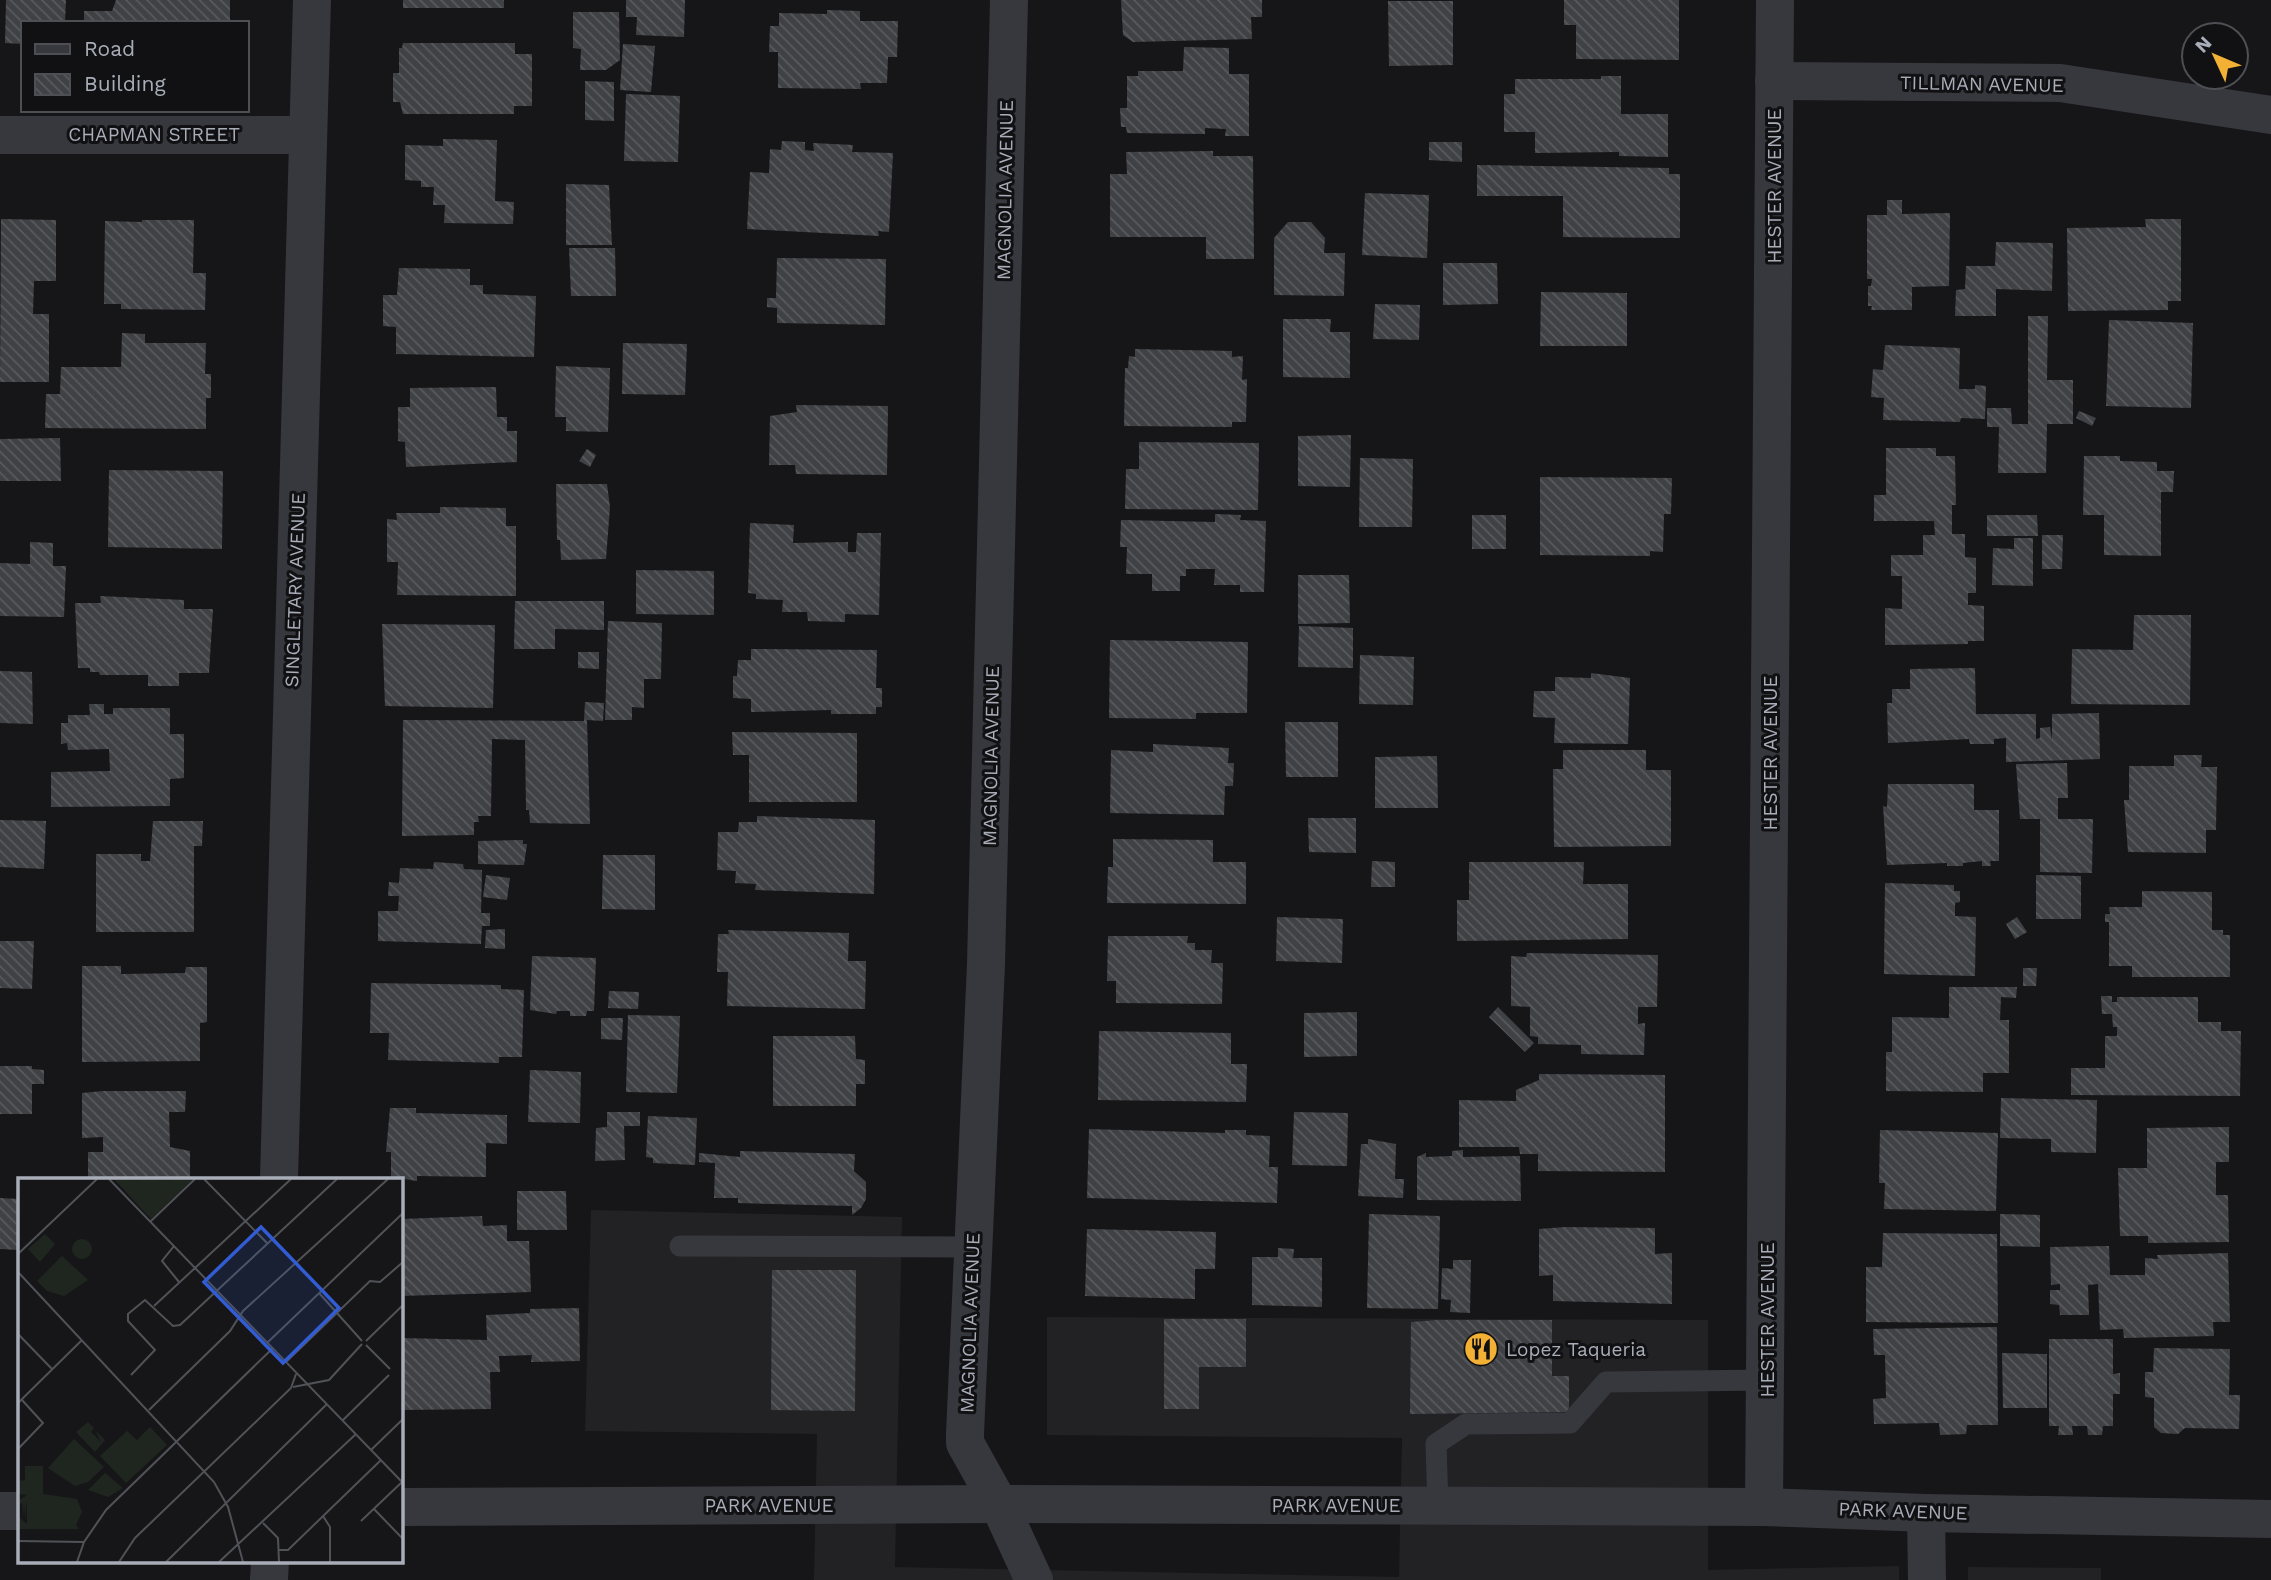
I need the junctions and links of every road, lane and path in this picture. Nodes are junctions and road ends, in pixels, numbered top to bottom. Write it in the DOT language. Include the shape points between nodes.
graph roads {
  1 [pos="312,0"];
  2 [pos="1009,0"];
  3 [pos="1774,0"];
  4 [pos="1774,81"];
  5 [pos="2271,115"];
  6 [pos="0,135"];
  7 [pos="308,135"];
  8 [pos="279,1178"];
  9 [pos="680,1246"];
  10 [pos="973,1247"];
  11 [pos="1766,1380"];
  12 [pos="999,1504"];
  13 [pos="1438,1506"];
  14 [pos="402,1507"];
  15 [pos="1764,1507"];
  16 [pos="0,1511"];
  17 [pos="18,1511"];
  18 [pos="1926,1513"];
  19 [pos="2271,1519"];
  20 [pos="270,1562"];
  21 [pos="269,1580"];
  22 [pos="1034,1580"];
  23 [pos="1927,1580"];
  1 -- 7 [label="street, SINGLETARY AVENUE"];
  2 -- 10 [label="street, MAGNOLIA AVENUE" via="986,964"];
  3 -- 4 [label="street, HESTER AVENUE"];
  4 -- 5 [label="street, TILLMAN AVENUE" via="2060,83"];
  4 -- 11 [label="street, HESTER AVENUE"];
  6 -- 7 [label="street, CHAPMAN STREET"];
  7 -- 8 [label="street, SINGLETARY AVENUE"];
  9 -- 10 [label="lane"];
  10 -- 12 [label="street, MAGNOLIA AVENUE" via="965,1443"];
  11 -- 13 [label="lane" via="1606,1382 1570,1423 1466,1424 1436,1444"];
  11 -- 15 [label="street, HESTER AVENUE"];
  12 -- 13 [label="street, PARK AVENUE"];
  12 -- 14 [label="street, PARK AVENUE"];
  12 -- 22 [label="street, MAGNOLIA AVENUE"];
  13 -- 15 [label="street, PARK AVENUE"];
  15 -- 18 [label="street, PARK AVENUE"];
  16 -- 17 [label="street"];
  18 -- 19 [label="street, PARK AVENUE"];
  18 -- 23 [label="street"];
  20 -- 21 [label="street"];
}
